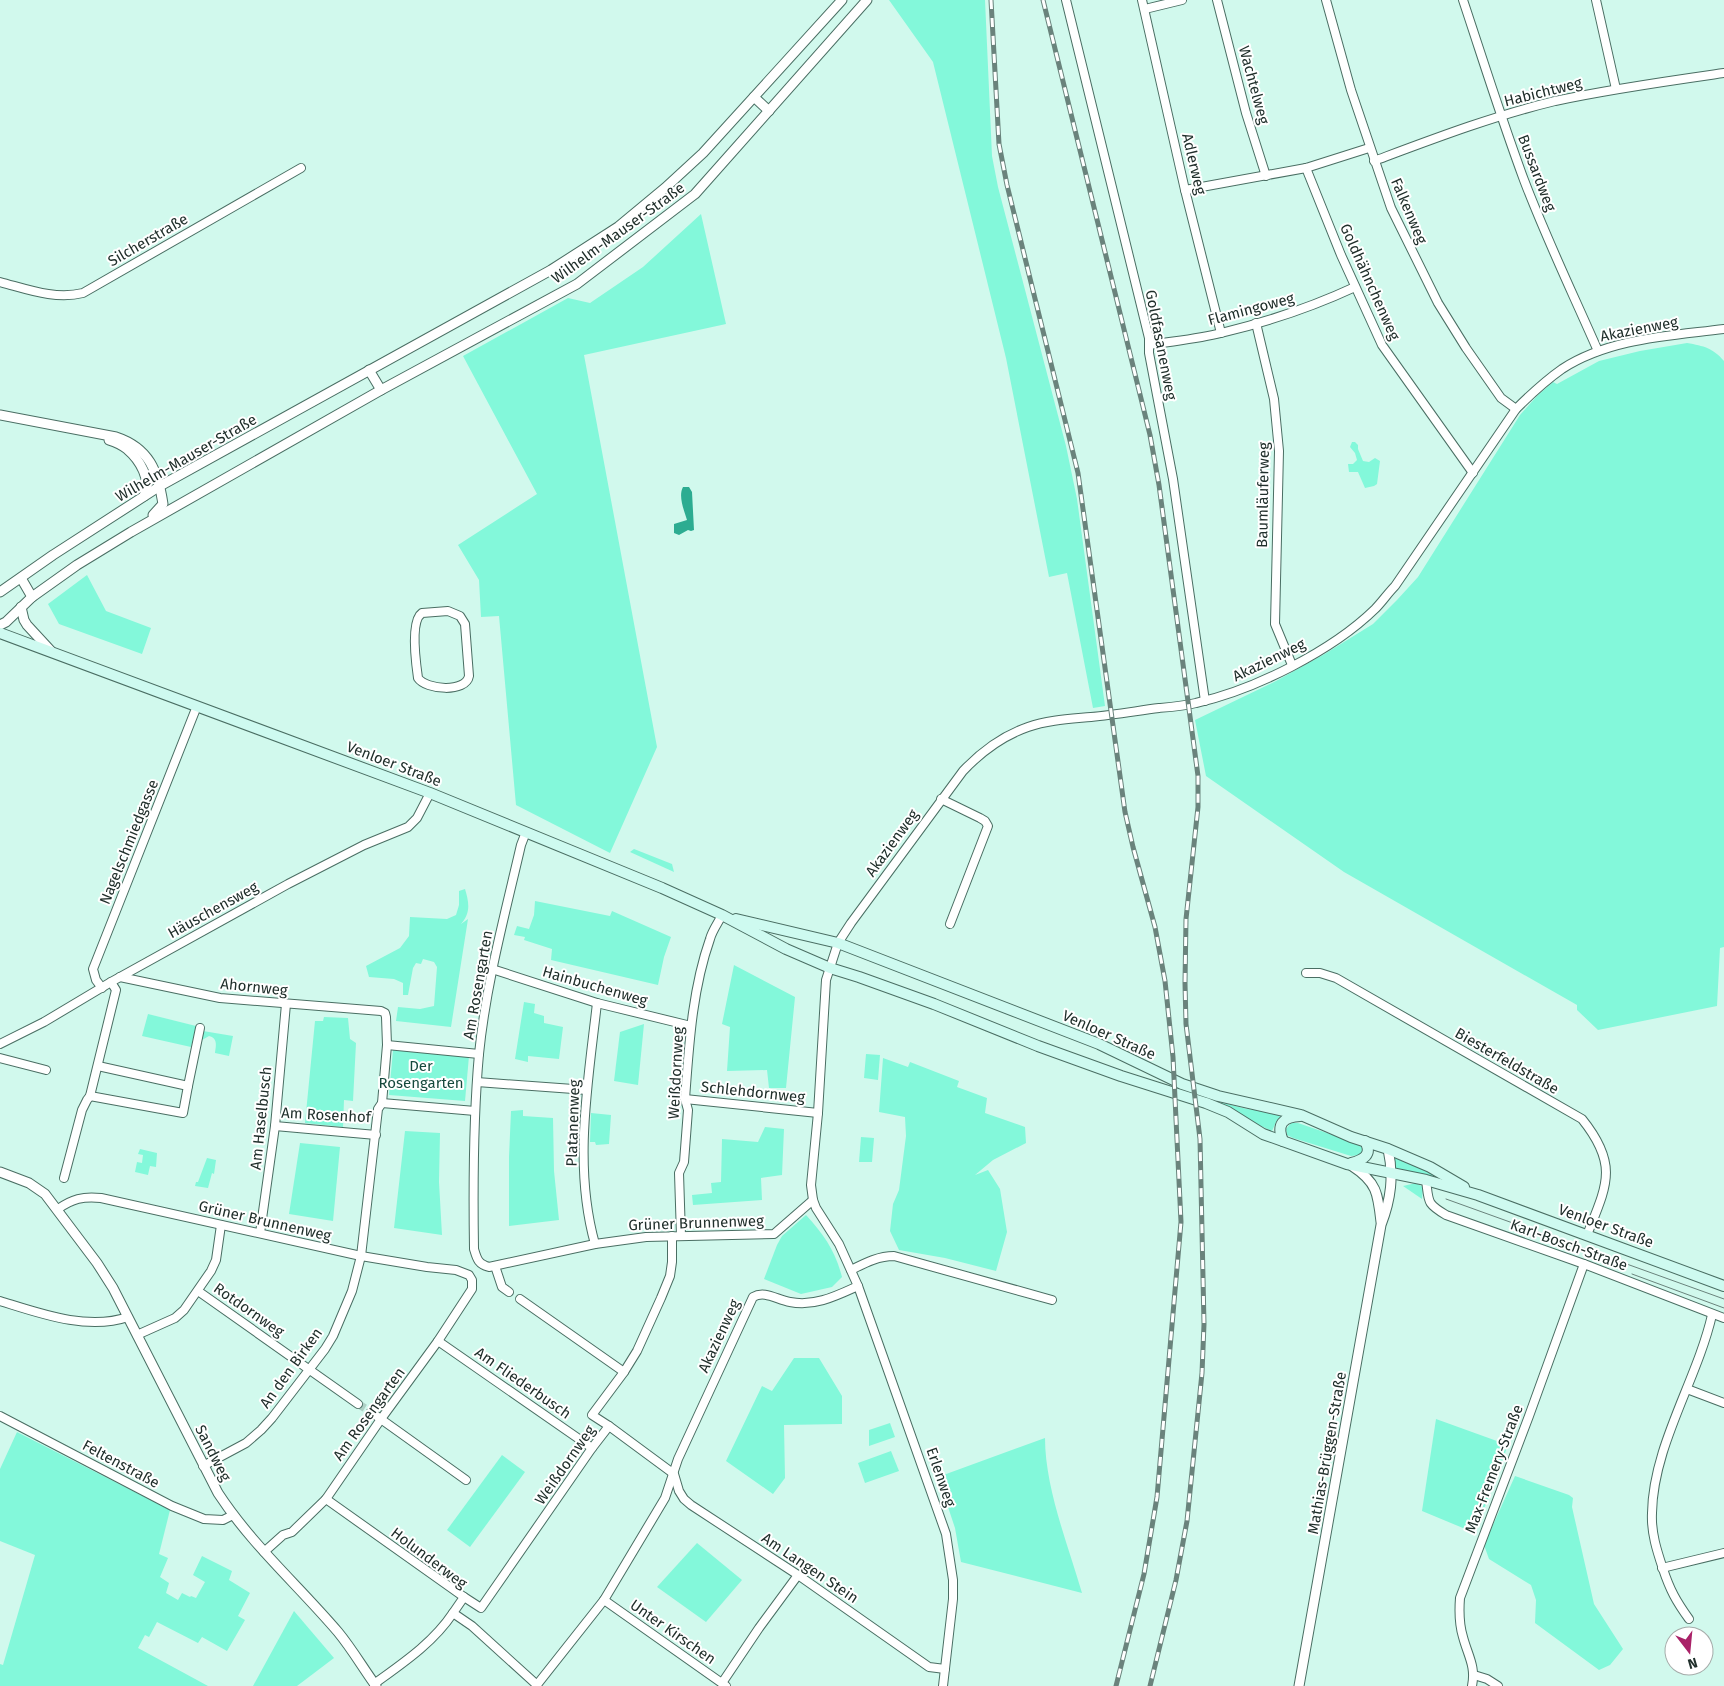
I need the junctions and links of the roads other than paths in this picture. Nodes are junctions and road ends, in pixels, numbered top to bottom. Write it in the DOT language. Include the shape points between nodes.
graph roads {
  1 [pos="842,0"];
  2 [pos="867,0"];
  3 [pos="1066,0"];
  4 [pos="1142,0"];
  5 [pos="1182,0"];
  6 [pos="1218,0"];
  7 [pos="1326,0"];
  8 [pos="1463,0"];
  9 [pos="1596,0"];
  10 [pos="1145,9"];
  11 [pos="1724,73"];
  12 [pos="1616,89"];
  13 [pos="754,97"];
  14 [pos="769,111"];
  15 [pos="1501,116"];
  16 [pos="1370,148"];
  17 [pos="1374,161"];
  18 [pos="301,168"];
  19 [pos="1306,168"];
  20 [pos="1266,176"];
  21 [pos="1185,190"];
  22 [pos="0,282"];
  23 [pos="1355,288"];
  24 [pos="1256,323"];
  25 [pos="1724,329"];
  26 [pos="1221,333"];
  27 [pos="1150,345"];
  28 [pos="1598,351"];
  29 [pos="369,370"];
  30 [pos="381,390"];
  31 [pos="1516,409"];
  32 [pos="0,415"];
  33 [pos="97,434"];
  34 [pos="1473,473"];
  35 [pos="160,486"];
  36 [pos="143,497"];
  37 [pos="135,530"];
  38 [pos="21,578"];
  39 [pos="0,592"];
  40 [pos="32,597"];
  41 [pos="22,607"];
  42 [pos="0,624"];
  43 [pos="0,633"];
  44 [pos="51,652"];
  45 [pos="1292,665"];
  46 [pos="444,689"];
  47 [pos="1205,701"];
  48 [pos="197,706"];
  49 [pos="430,793"];
  50 [pos="941,799"];
  51 [pos="526,832"];
  52 [pos="722,916"];
  53 [pos="950,924"];
  54 [pos="838,943"];
  55 [pos="830,968"];
  56 [pos="492,969"];
  57 [pos="1306,973"];
  58 [pos="120,977"];
  59 [pos="111,982"];
  60 [pos="102,988"];
  61 [pos="597,1003"];
  62 [pos="286,1004"];
  63 [pos="385,1013"];
  64 [pos="691,1026"];
  65 [pos="200,1028"];
  66 [pos="0,1044"];
  67 [pos="387,1045"];
  68 [pos="479,1054"];
  69 [pos="0,1058"];
  70 [pos="98,1066"];
  71 [pos="46,1070"];
  72 [pos="478,1082"];
  73 [pos="188,1086"];
  74 [pos="587,1090"];
  75 [pos="90,1096"];
  76 [pos="685,1099"];
  77 [pos="382,1103"];
  78 [pos="475,1111"];
  79 [pos="818,1113"];
  80 [pos="1301,1116"];
  81 [pos="275,1126"];
  82 [pos="376,1135"];
  83 [pos="1283,1141"];
  84 [pos="1366,1142"];
  85 [pos="1388,1149"];
  86 [pos="1347,1164"];
  87 [pos="0,1172"];
  88 [pos="1392,1174"];
  89 [pos="64,1178"];
  90 [pos="1426,1180"];
  91 [pos="1478,1195"];
  92 [pos="813,1200"];
  93 [pos="58,1210"];
  94 [pos="221,1225"];
  95 [pos="1381,1225"];
  96 [pos="260,1233"];
  97 [pos="1587,1235"];
  98 [pos="672,1236"];
  99 [pos="681,1236"];
  100 [pos="595,1244"];
  101 [pos="361,1256"];
  102 [pos="480,1264"];
  103 [pos="1584,1264"];
  104 [pos="495,1266"];
  105 [pos="851,1270"];
  106 [pos="469,1275"];
  107 [pos="858,1286"];
  108 [pos="1724,1286"];
  109 [pos="198,1292"];
  110 [pos="509,1292"];
  111 [pos="520,1299"];
  112 [pos="1052,1300"];
  113 [pos="0,1301"];
  114 [pos="1712,1314"];
  115 [pos="128,1317"];
  116 [pos="1724,1318"];
  117 [pos="137,1335"];
  118 [pos="438,1342"];
  119 [pos="309,1369"];
  120 [pos="624,1372"];
  121 [pos="1687,1388"];
  122 [pos="1724,1403"];
  123 [pos="358,1404"];
  124 [pos="371,1412"];
  125 [pos="0,1416"];
  126 [pos="381,1419"];
  127 [pos="609,1426"];
  128 [pos="592,1448"];
  129 [pos="203,1466"];
  130 [pos="674,1474"];
  131 [pos="466,1480"];
  132 [pos="326,1499"];
  133 [pos="233,1515"];
  134 [pos="264,1552"];
  135 [pos="1724,1553"];
  136 [pos="1662,1568"];
  137 [pos="798,1575"];
  138 [pos="464,1597"];
  139 [pos="604,1600"];
  140 [pos="453,1613"];
  141 [pos="1689,1619"];
  142 [pos="946,1669"];
  143 [pos="1474,1675"];
  144 [pos="724,1684"];
  145 [pos="375,1685"];
  146 [pos="537,1685"];
  147 [pos="944,1686"];
  148 [pos="1300,1686"];
  149 [pos="1472,1686"];
  150 [pos="1498,1686"];
  1 -- 13 [label="street, Wilhelm-Mauser-Straße"];
  2 -- 14 [label="street, Wilhelm-Mauser-Straße"];
  3 -- 27 [label="street, Goldfasanenweg"];
  4 -- 10 [label="street, Adlerweg"];
  5 -- 10 [label="street"];
  6 -- 20 [label="street, Wachtelweg" via="1246,113"];
  7 -- 16 [label="street, Falkenweg"];
  8 -- 15 [label="street, Bussardweg"];
  9 -- 12 [label="street"];
  10 -- 21 [label="street, Adlerweg"];
  11 -- 12 [label="street, Habichtweg"];
  12 -- 15 [label="street, Habichtweg"];
  13 -- 14 [label="street"];
  13 -- 29 [label="street, Wilhelm-Mauser-Straße" via="686,170 618,227 551,270"];
  14 -- 30 [label="street, Wilhelm-Mauser-Straße" via="695,194 577,284"];
  15 -- 17 [label="street, Habichtweg"];
  15 -- 28 [label="street, Bussardweg" via="1545,232"];
  16 -- 17 [label="street, Falkenweg"];
  16 -- 19 [label="street"];
  17 -- 31 [label="street, Falkenweg" via="1391,208 1438,304 1495,390"];
  18 -- 22 [label="street, Silcherstraße" via="83,293 55,296"];
  19 -- 20 [label="street"];
  19 -- 23 [label="street, Goldhähnchenweg"];
  20 -- 21 [label="street"];
  21 -- 26 [label="street, Adlerweg"];
  23 -- 24 [label="street, Flamingoweg" via="1312,306"];
  23 -- 34 [label="street, Goldhähnchenweg" via="1382,345"];
  24 -- 26 [label="street, Flamingoweg"];
  24 -- 45 [label="street, Baumläuferweg" via="1274,399 1279,451 1275,624"];
  25 -- 28 [label="street, Akazienweg" via="1649,338"];
  26 -- 27 [label="street, Flamingoweg"];
  27 -- 47 [label="street, Goldfasanenweg"];
  28 -- 31 [label="street, Akazienweg" via="1563,369"];
  29 -- 30 [label="street"];
  29 -- 35 [label="street, Wilhelm-Mauser-Straße"];
  30 -- 37 [label="street, Wilhelm-Mauser-Straße"];
  31 -- 34 [label="street, Akazienweg"];
  32 -- 33 [label="street"];
  33 -- 35 [label="street" via="130,442 140,450"];
  33 -- 36 [label="street" via="135,457 147,483"];
  34 -- 45 [label="street, Akazienweg" via="1395,586 1374,609 1338,638"];
  35 -- 36 [label="street, Wilhelm-Mauser-Straße"];
  35 -- 37 [label="street" via="163,504"];
  36 -- 38 [label="street, Wilhelm-Mauser-Straße"];
  37 -- 40 [label="street, Wilhelm-Mauser-Straße"];
  38 -- 39 [label="street, Wilhelm-Mauser-Straße"];
  38 -- 40 [label="street"];
  40 -- 41 [label="street, Wilhelm-Mauser-Straße"];
  41 -- 42 [label="street, Wilhelm-Mauser-Straße"];
  41 -- 44 [label="street, Venloer Straße" via="26,625"];
  43 -- 44 [label="main road, Venloer Straße"];
  44 -- 48 [label="main road, Venloer Straße"];
  45 -- 47 [label="street, Akazienweg" via="1238,691"];
  46 -- 46 [label="street" via="469,680 465,624 454,612 422,613 416,628 418,678 420,682"];
  47 -- 50 [label="street, Akazienweg" via="1027,727 975,758"];
  48 -- 49 [label="main road, Venloer Straße"];
  48 -- 60 [label="street, Nagelschmiedgasse" via="93,969"];
  49 -- 51 [label="main road, Venloer Straße"];
  49 -- 58 [label="street, Häuschensweg" via="417,818 408,827 327,863"];
  50 -- 53 [label="street" via="986,821 988,826"];
  50 -- 54 [label="street, Akazienweg"];
  51 -- 52 [label="main road, Venloer Straße"];
  51 -- 56 [label="street, Am Rosengarten"];
  52 -- 54 [label="main road, Venloer Straße"];
  52 -- 55 [label="main road, Venloer Straße"];
  52 -- 64 [label="street, Weißdornweg" via="710,938"];
  54 -- 55 [label="street, Akazienweg"];
  54 -- 80 [label="main road, Venloer Straße" via="1099,1044 1182,1084"];
  55 -- 79 [label="street, Akazienweg" via="826,980"];
  55 -- 83 [label="main road, Venloer Straße" via="934,1004 1038,1046 1206,1103 1228,1112 1263,1134"];
  56 -- 61 [label="street, Hainbuchenweg"];
  56 -- 68 [label="street, Am Rosengarten"];
  57 -- 97 [label="street, Biesterfeldstraße" via="1336,978 1582,1119 1605,1157 1607,1175"];
  58 -- 59 [label="street, Häuschensweg"];
  58 -- 62 [label="street, Ahornweg" via="220,998"];
  59 -- 60 [label="street, Häuschensweg"];
  59 -- 70 [label="street" via="116,990"];
  60 -- 66 [label="street, Häuschensweg"];
  61 -- 64 [label="street, Hainbuchenweg"];
  61 -- 74 [label="street, Platanenweg"];
  62 -- 63 [label="street, Ahornweg"];
  62 -- 81 [label="street, Am Haselbusch"];
  63 -- 67 [label="street, Am Rosenhof"];
  64 -- 76 [label="street, Weißdornweg"];
  65 -- 73 [label="street"];
  67 -- 68 [label="street"];
  67 -- 77 [label="street, Am Rosenhof"];
  68 -- 72 [label="street, Am Rosengarten"];
  69 -- 71 [label="street"];
  70 -- 73 [label="street"];
  70 -- 75 [label="street"];
  72 -- 74 [label="street"];
  72 -- 78 [label="street, Am Rosengarten"];
  73 -- 75 [label="street" via="183,1113"];
  74 -- 100 [label="street, Platanenweg" via="584,1164"];
  75 -- 89 [label="street" via="82,1110"];
  76 -- 79 [label="street, Schlehdornweg"];
  76 -- 99 [label="street, Weißdornweg" via="688,1110 684,1162 679,1173"];
  77 -- 78 [label="street, Am Rosenhof"];
  77 -- 82 [label="street, Am Rosenhof" via="378,1109"];
  78 -- 102 [label="street, Am Rosengarten" via="474,1249"];
  79 -- 92 [label="street, Akazienweg" via="811,1185"];
  80 -- 83 [label="main road" via="1290,1117 1280,1126"];
  80 -- 84 [label="main road, Venloer Straße"];
  81 -- 82 [label="street, Am Rosenhof"];
  81 -- 96 [label="street, Am Haselbusch"];
  82 -- 101 [label="street, An den Birken"];
  83 -- 86 [label="main road, Venloer Straße"];
  84 -- 85 [label="main road, Venloer Straße"];
  84 -- 86 [label="main road" via="1368,1155"];
  85 -- 88 [label="street, Mathias-Brüggen-Straße"];
  85 -- 91 [label="main road, Venloer Straße" via="1430,1167"];
  86 -- 88 [label="main road, Venloer Straße"];
  86 -- 95 [label="street, Mathias-Brüggen-Straße" via="1372,1183 1379,1199"];
  87 -- 93 [label="street, Sandweg" via="45,1194"];
  88 -- 90 [label="main road, Venloer Straße"];
  88 -- 95 [label="street, Mathias-Brüggen-Straße" via="1392,1187"];
  90 -- 91 [label="main road, Venloer Straße"];
  90 -- 103 [label="street, Karl-Bosch-Straße" via="1429,1202 1446,1215"];
  91 -- 97 [label="main road, Venloer Straße"];
  92 -- 99 [label="street, Grüner Brunnenweg" via="774,1234"];
  92 -- 105 [label="street, Akazienweg"];
  93 -- 94 [label="street, Grüner Brunnenweg" via="73,1200 101,1198"];
  93 -- 115 [label="street, Sandweg" via="113,1288"];
  94 -- 96 [label="street, Grüner Brunnenweg"];
  94 -- 109 [label="street" via="216,1260"];
  95 -- 148 [label="street, Mathias-Brüggen-Straße"];
  96 -- 101 [label="street, Grüner Brunnenweg"];
  97 -- 108 [label="main road, Venloer Straße"];
  98 -- 99 [label="street, Grüner Brunnenweg"];
  98 -- 100 [label="street, Grüner Brunnenweg"];
  98 -- 120 [label="street, Weißdornweg" via="670,1276 648,1329"];
  100 -- 104 [label="street, Grüner Brunnenweg"];
  101 -- 106 [label="street, Grüner Brunnenweg" via="456,1270"];
  101 -- 119 [label="street, An den Birken" via="342,1318 329,1343"];
  102 -- 104 [label="street, Grüner Brunnenweg"];
  103 -- 114 [label="street, Karl-Bosch-Straße"];
  103 -- 143 [label="street, Max-Fremery-Straße" via="1460,1598 1462,1636"];
  104 -- 110 [label="street" via="502,1287"];
  105 -- 107 [label="street, Akazienweg"];
  105 -- 112 [label="street" via="872,1260 894,1256"];
  106 -- 118 [label="street, Am Rosengarten" via="472,1289"];
  107 -- 130 [label="street, Akazienweg" via="804,1305 765,1294 752,1297"];
  107 -- 142 [label="street, Erlenweg" via="946,1534 953,1580"];
  109 -- 117 [label="street" via="180,1315"];
  109 -- 119 [label="street, Rotdornweg"];
  111 -- 120 [label="street"];
  113 -- 115 [label="street" via="59,1318 114,1322"];
  114 -- 116 [label="street, Karl-Bosch-Straße"];
  114 -- 121 [label="street"];
  115 -- 117 [label="street, Sandweg"];
  117 -- 129 [label="street, Sandweg"];
  118 -- 126 [label="street, Am Rosengarten"];
  118 -- 128 [label="street, Am Fliederbusch"];
  119 -- 123 [label="street, Rotdornweg"];
  119 -- 129 [label="street, An den Birken" via="261,1430 246,1443"];
  120 -- 127 [label="street, Weißdornweg" via="592,1414"];
  121 -- 122 [label="street"];
  121 -- 136 [label="street" via="1657,1474 1653,1498 1653,1533"];
  124 -- 126 [label="street"];
  125 -- 133 [label="street, Feltenstraße" via="172,1506 204,1519 223,1520"];
  126 -- 131 [label="street"];
  126 -- 132 [label="street, Am Rosengarten"];
  127 -- 128 [label="street, Weißdornweg"];
  127 -- 130 [label="street"];
  128 -- 138 [label="street, Weißdornweg" via="481,1608"];
  129 -- 133 [label="street, Sandweg"];
  130 -- 137 [label="street, Am Langen Stein" via="679,1490 691,1505"];
  130 -- 139 [label="street, Akazienweg" via="665,1498"];
  132 -- 134 [label="street, Am Rosengarten" via="292,1532 282,1535"];
  132 -- 138 [label="street, Holunderweg"];
  133 -- 134 [label="street, Sandweg"];
  134 -- 145 [label="street, Sandweg" via="339,1633"];
  135 -- 136 [label="street"];
  136 -- 141 [label="street" via="1671,1594"];
  137 -- 142 [label="street, Am Langen Stein" via="929,1667"];
  137 -- 144 [label="street"];
  138 -- 140 [label="street, Holunderweg"];
  139 -- 144 [label="street, Unter Kirschen"];
  139 -- 146 [label="street, Akazienweg"];
  140 -- 145 [label="street" via="435,1636"];
  140 -- 146 [label="street, Holunderweg"];
  142 -- 147 [label="street, Erlenweg"];
  143 -- 149 [label="street, Max-Fremery-Straße"];
  143 -- 150 [label="street"];
}
